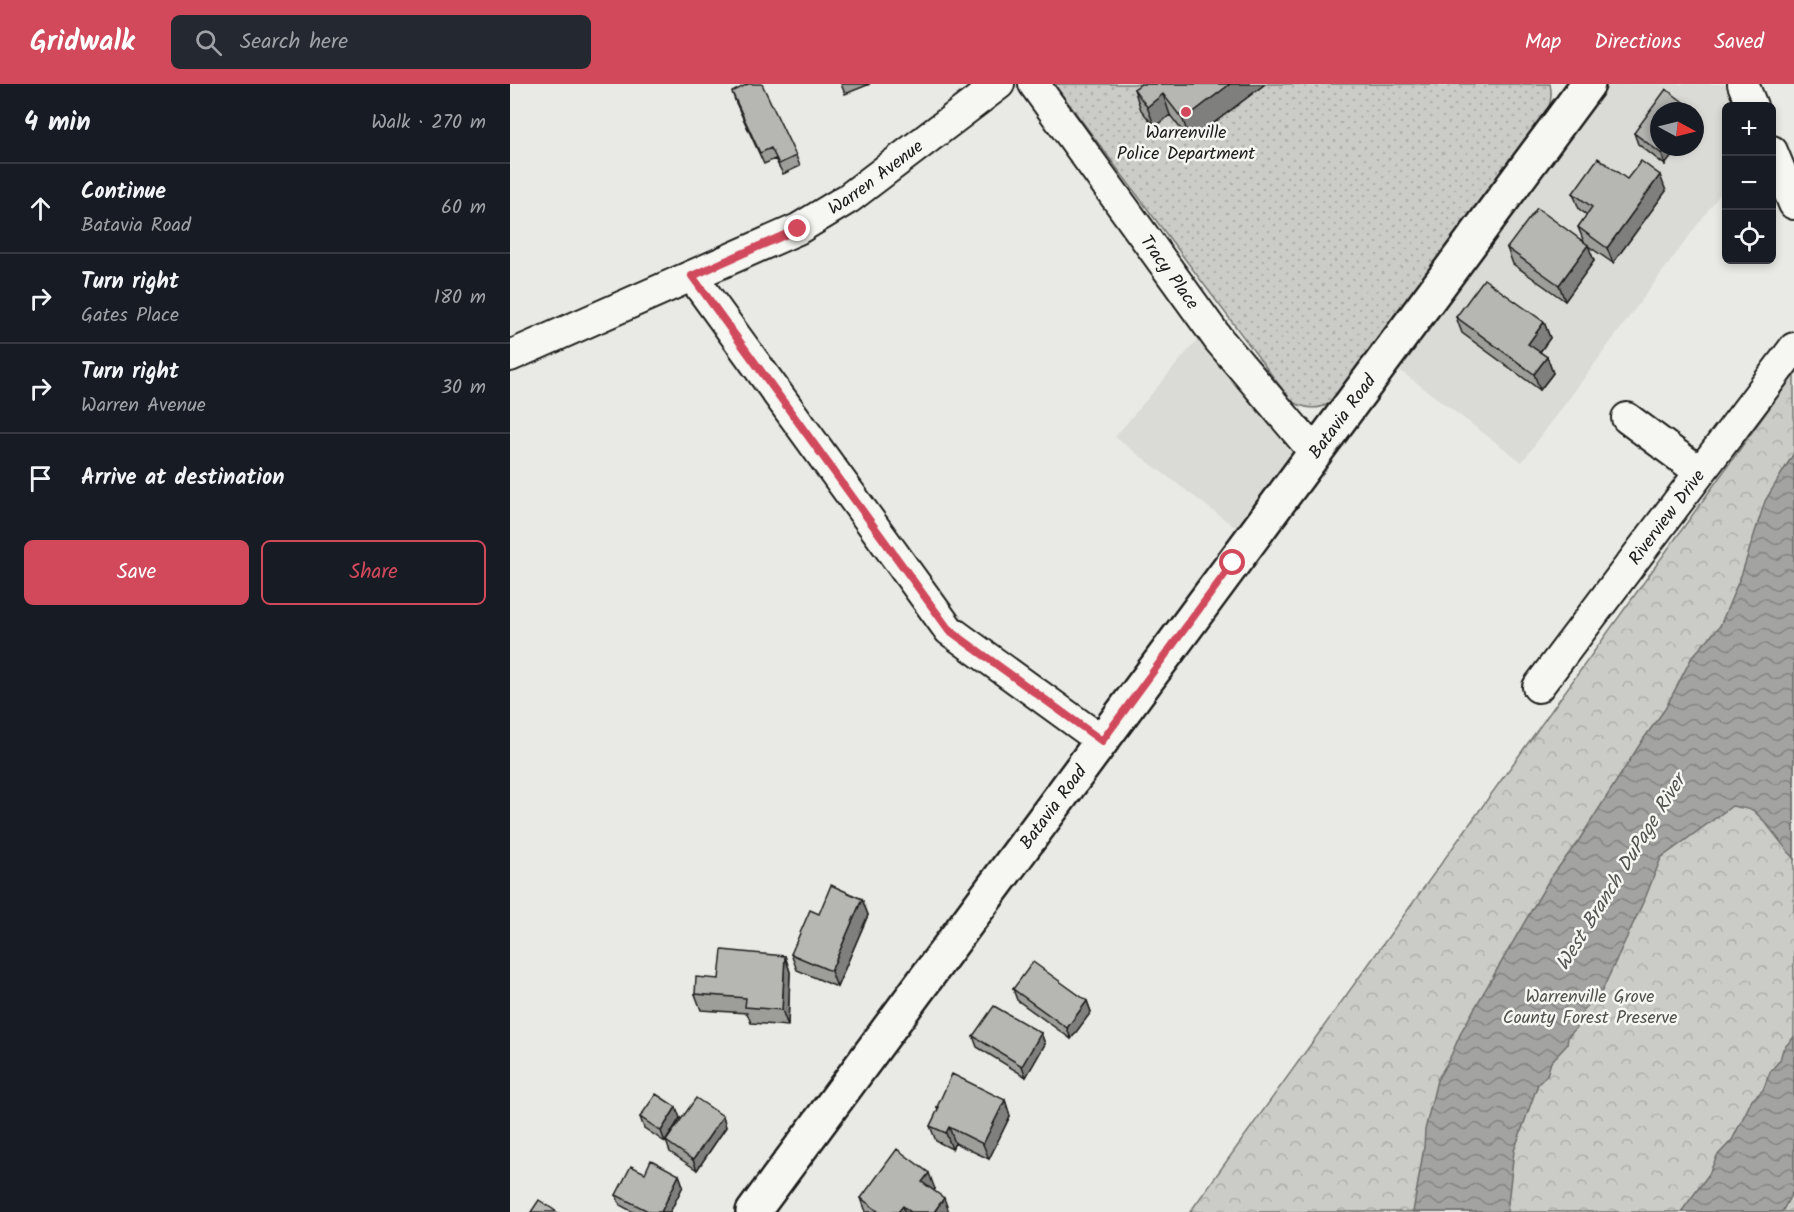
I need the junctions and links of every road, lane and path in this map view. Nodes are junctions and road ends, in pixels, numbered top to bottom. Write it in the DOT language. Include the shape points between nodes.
graph roads {
  1 [pos="999,84"];
  2 [pos="1034,84"];
  3 [pos="1743,84"];
  4 [pos="1582,87"];
  5 [pos="1750,102"];
  6 [pos="1774,156"];
  7 [pos="1794,204"];
  8 [pos="692,276"];
  9 [pos="1794,348"];
  10 [pos="510,356"];
  11 [pos="1627,418"];
  12 [pos="1315,453"];
  13 [pos="1700,472"];
  14 [pos="1539,687"];
  15 [pos="1102,741"];
  16 [pos="753,1212"];
  1 -- 8 [label="street, Warren Avenue" via="849,198 798,229"];
  2 -- 12 [label="street, Tracy Place" via="1219,340"];
  3 -- 5 [label="street"];
  4 -- 12 [label="main road, Batavia Road"];
  6 -- 7 [label="street"];
  8 -- 10 [label="street, Warren Avenue"];
  8 -- 15 [label="street" via="949,630"];
  9 -- 13 [label="street, Riverview Drive"];
  11 -- 13 [label="street"];
  12 -- 15 [label="main road, Batavia Road"];
  13 -- 14 [label="street, Riverview Drive"];
  15 -- 16 [label="main road, Batavia Road"];
}
